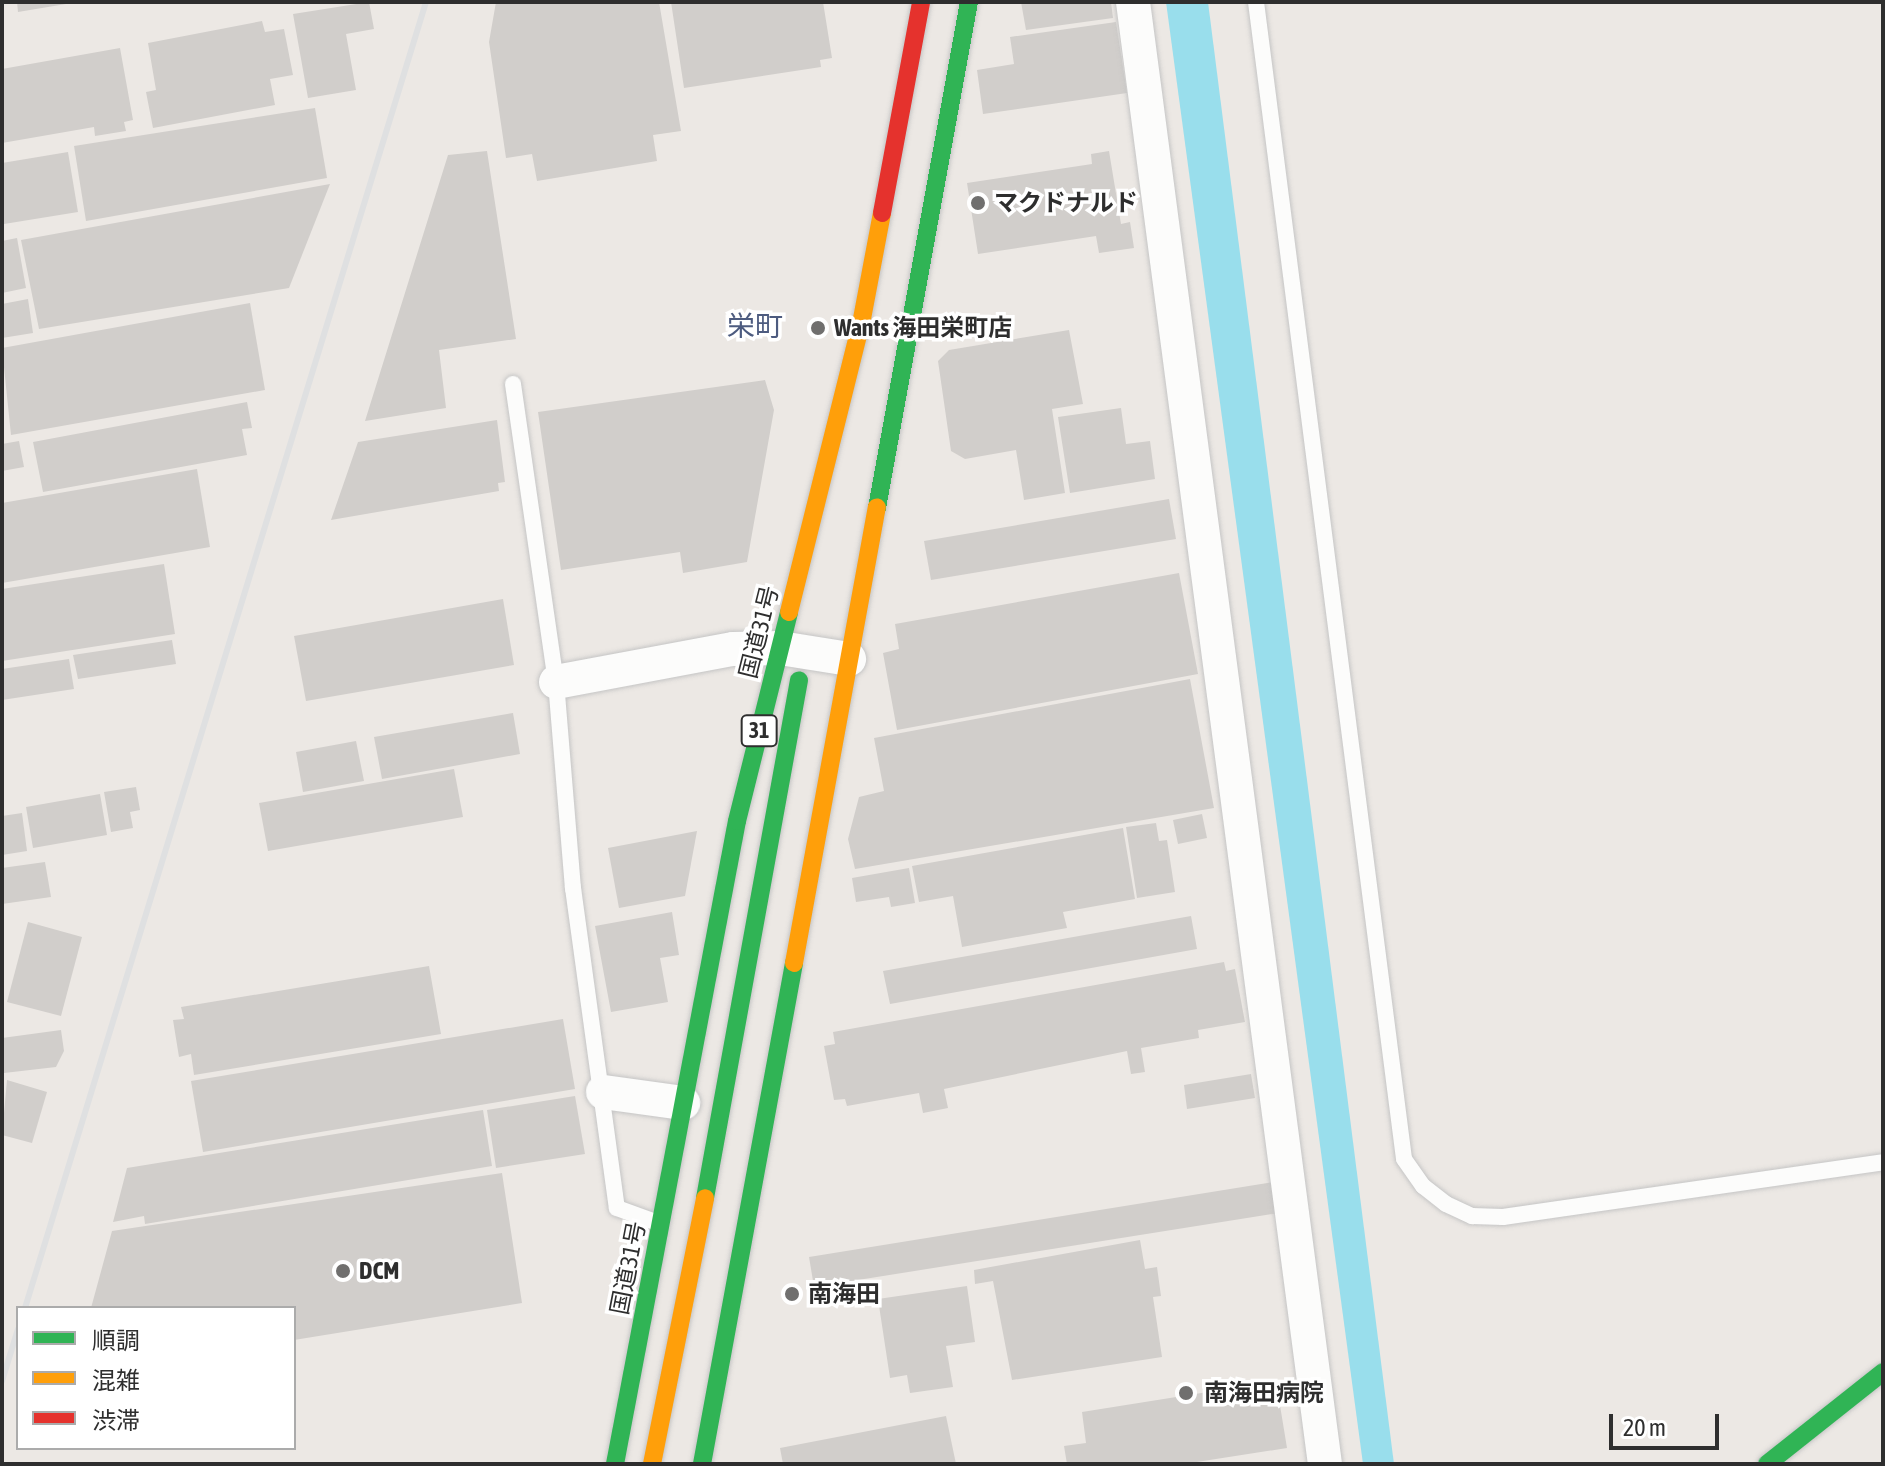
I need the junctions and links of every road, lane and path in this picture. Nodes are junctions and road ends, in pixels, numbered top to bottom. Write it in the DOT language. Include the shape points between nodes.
graph roads {
  1 [pos="921,2"];
  2 [pos="969,2"];
  3 [pos="1133,2"];
  4 [pos="1256,2"];
  5 [pos="861,324"];
  6 [pos="513,384"];
  7 [pos="812,604"];
  8 [pos="797,644"];
  9 [pos="849,659"];
  10 [pos="556,682"];
  11 [pos="603,1092"];
  12 [pos="683,1103"];
  13 [pos="1883,1162"];
  14 [pos="660,1224"];
  15 [pos="1883,1372"];
  16 [pos="615,1464"];
  17 [pos="652,1464"];
  18 [pos="702,1464"];
  19 [pos="1325,1464"];
  20 [pos="1767,1464"];
  1 -- 5 [label="main road, 国道31号 / 31"];
  2 -- 9 [label="main road"];
  3 -- 19 [label="street"];
  4 -- 13 [label="lane" via="1404,1159 1423,1186 1446,1204 1472,1216 1503,1217"];
  5 -- 7 [label="main road"];
  5 -- 8 [label="main road, 国道31号 / 31"];
  6 -- 10 [label="lane"];
  8 -- 9 [label="street"];
  8 -- 10 [label="street" via="733,649"];
  8 -- 12 [label="main road, 国道31号 / 31" via="737,821"];
  8 -- 17 [label="main road" via="747,983"];
  9 -- 18 [label="main road"];
  10 -- 11 [label="lane" via="573,888"];
  11 -- 12 [label="street"];
  11 -- 14 [label="lane" via="617,1208"];
  12 -- 14 [label="main road, 国道31号 / 31"];
  14 -- 16 [label="main road, 国道31号 / 31"];
  15 -- 20 [label="main road"];
}
